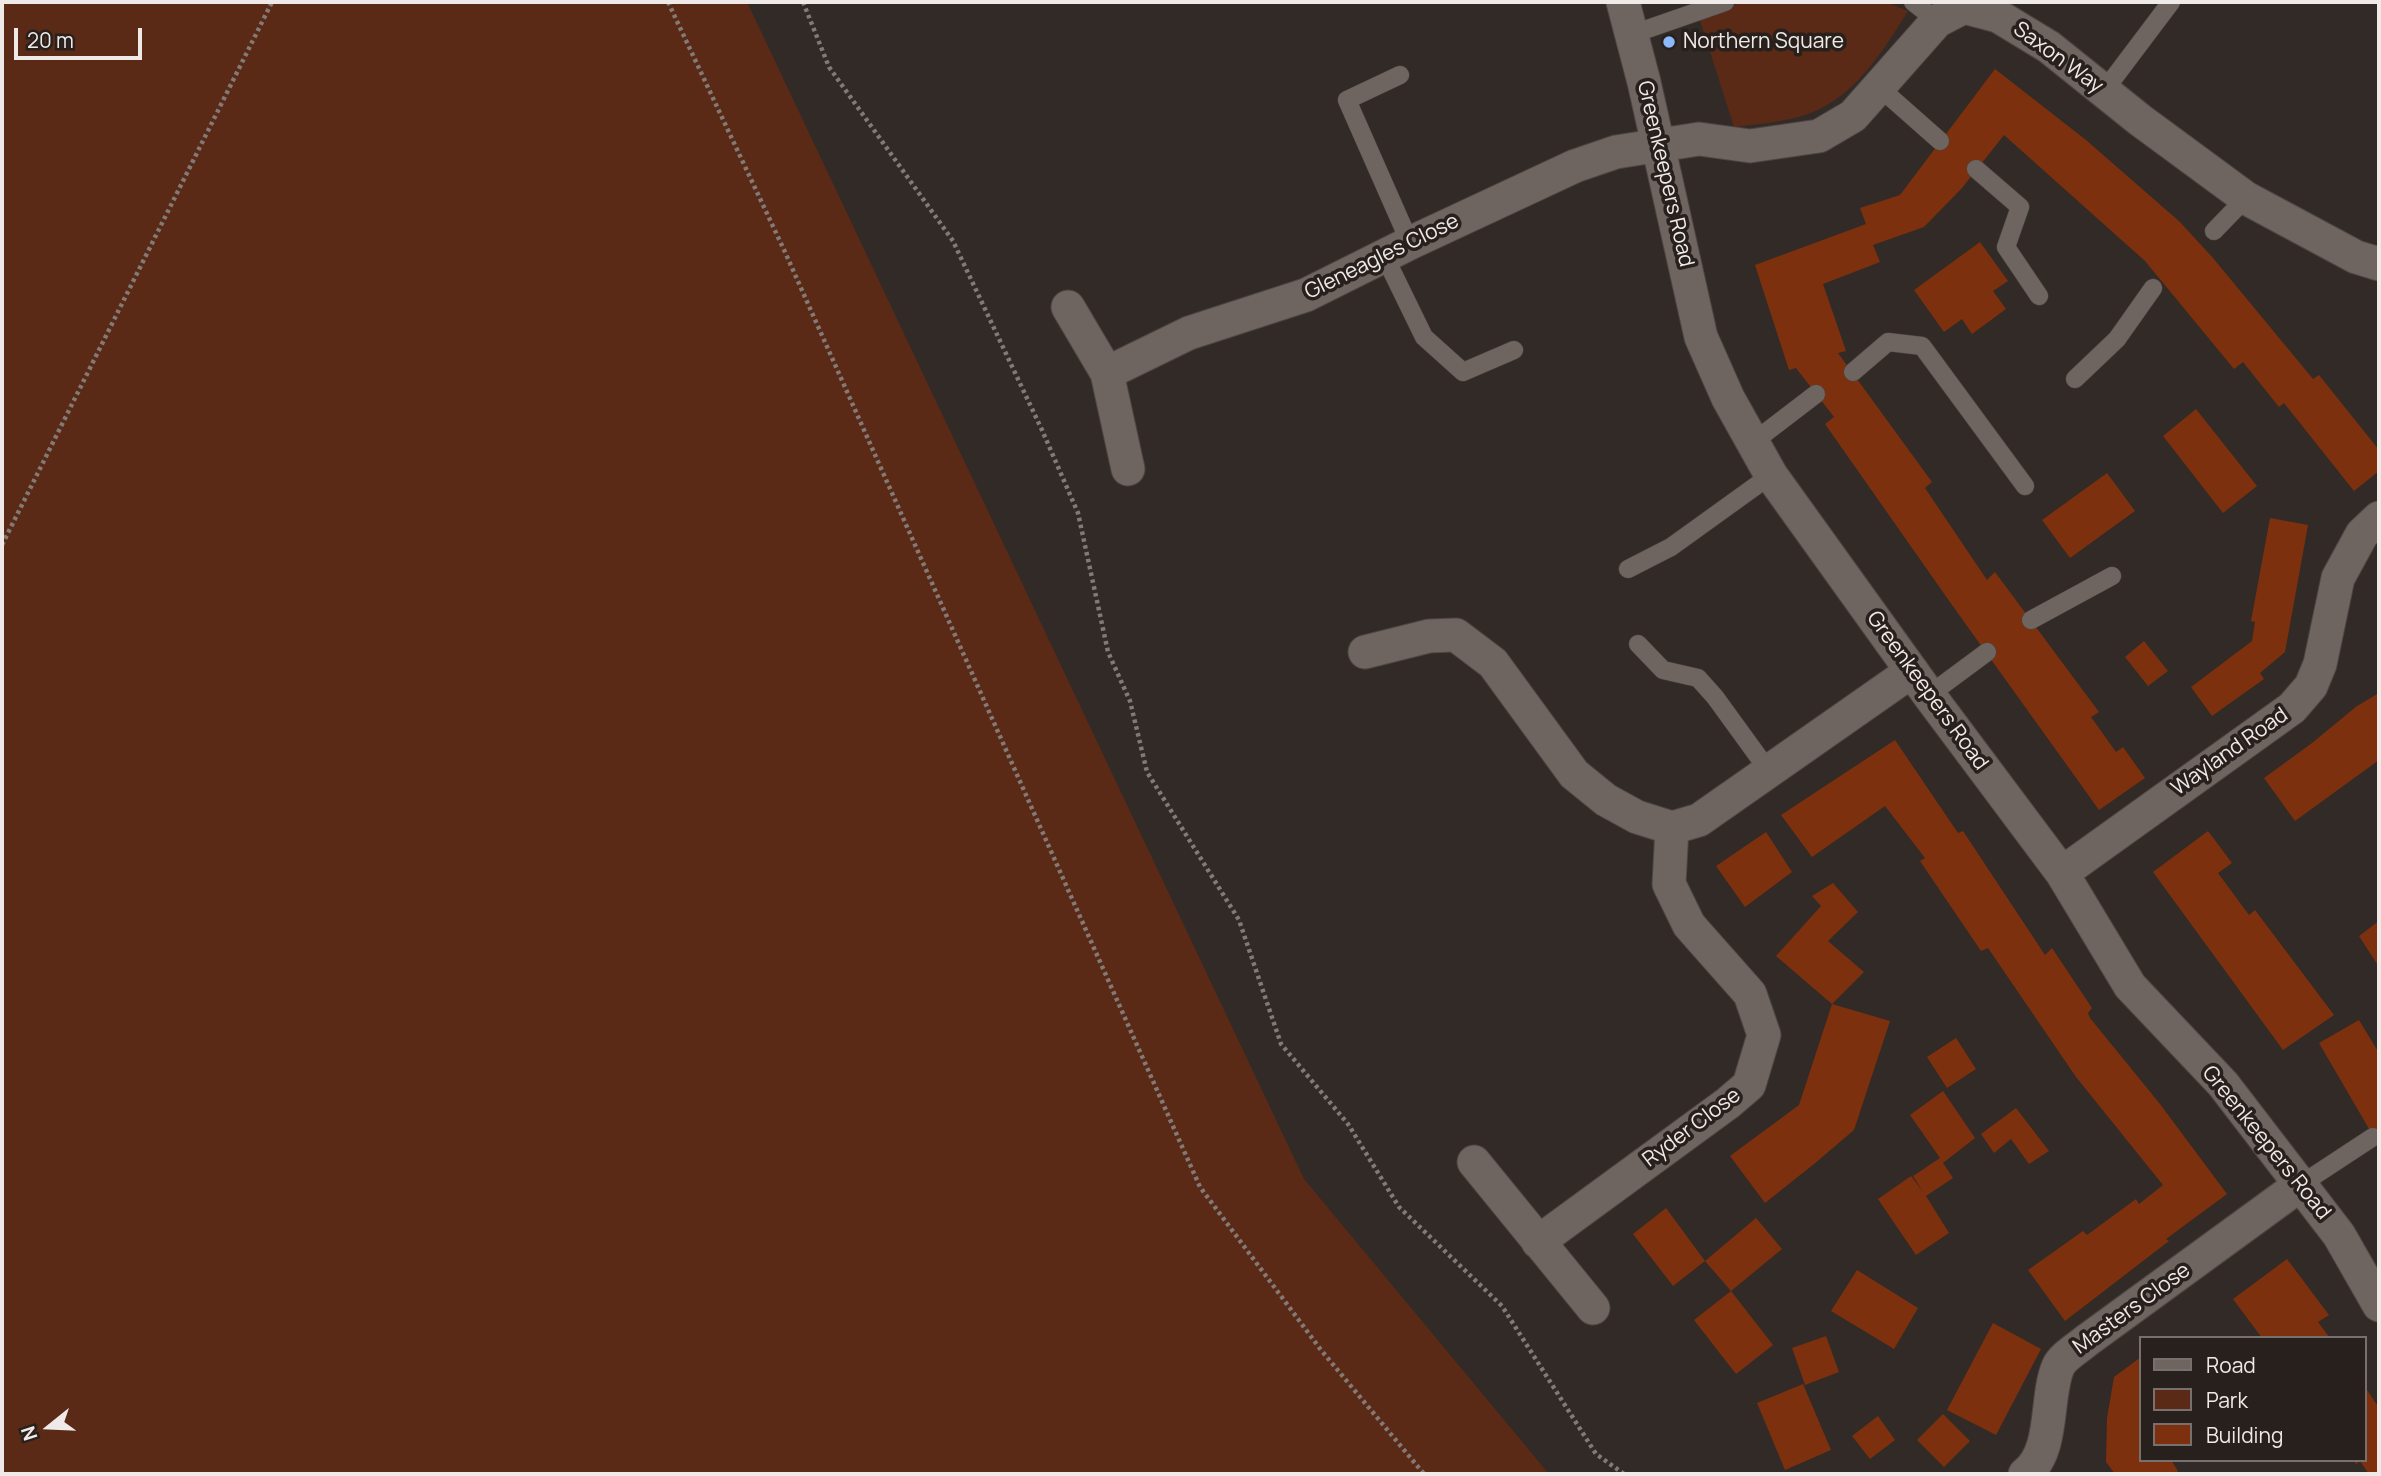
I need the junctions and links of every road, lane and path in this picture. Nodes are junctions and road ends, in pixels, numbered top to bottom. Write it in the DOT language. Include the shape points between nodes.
graph roads {
  1 [pos="272,2"];
  2 [pos="668,2"];
  3 [pos="803,2"];
  4 [pos="1623,2"];
  5 [pos="1725,2"];
  6 [pos="2171,2"];
  7 [pos="1944,8"];
  8 [pos="1633,34"];
  9 [pos="1400,75"];
  10 [pos="1880,88"];
  11 [pos="2104,91"];
  12 [pos="1940,141"];
  13 [pos="1658,144"];
  14 [pos="1976,169"];
  15 [pos="2246,198"];
  16 [pos="2214,230"];
  17 [pos="1397,249"];
  18 [pos="2379,264"];
  19 [pos="2152,288"];
  20 [pos="2039,296"];
  21 [pos="1068,307"];
  22 [pos="1514,349"];
  23 [pos="1853,372"];
  24 [pos="1107,373"];
  25 [pos="2075,379"];
  26 [pos="1816,394"];
  27 [pos="1752,443"];
  28 [pos="1128,469"];
  29 [pos="1771,475"];
  30 [pos="2025,485"];
  31 [pos="2379,518"];
  32 [pos="2,545"];
  33 [pos="1628,569"];
  34 [pos="2112,576"];
  35 [pos="2031,620"];
  36 [pos="1638,644"];
  37 [pos="1365,652"];
  38 [pos="1987,652"];
  39 [pos="1921,683"];
  40 [pos="1768,770"];
  41 [pos="1672,828"];
  42 [pos="2062,873"];
  43 [pos="2373,1137"];
  44 [pos="1474,1162"];
  45 [pos="2300,1185"];
  46 [pos="1538,1242"];
  47 [pos="2379,1306"];
  48 [pos="1593,1308"];
  49 [pos="1424,1474"];
  50 [pos="1625,1474"];
  51 [pos="2025,1474"];
  1 -- 32 [label="path"];
  2 -- 49 [label="path" via="785,252 1200,1187 1321,1350"];
  3 -- 50 [label="path" via="829,67 953,241 1042,430 1078,513 1108,652 1130,701 1147,772 1239,920 1281,1044 1348,1124 1399,1207 1502,1306 1596,1454"];
  4 -- 8 [label="street, Greenkeepers Road"];
  5 -- 8 [label="lane"];
  6 -- 11 [label="lane"];
  7 -- 10 [label="street, Saxon Way"];
  7 -- 11 [label="street, Saxon Way" via="1998,16 2049,47"];
  8 -- 13 [label="street, Greenkeepers Road"];
  9 -- 17 [label="lane" via="1347,100"];
  10 -- 12 [label="lane"];
  10 -- 13 [label="street, Saxon Way" via="1853,116 1819,136 1750,146 1699,139"];
  11 -- 15 [label="street, Saxon Way"];
  13 -- 17 [label="street, Gleneagles Close" via="1575,166"];
  13 -- 27 [label="street, Greenkeepers Road" via="1701,337"];
  14 -- 20 [label="lane" via="2020,207 2006,247"];
  15 -- 16 [label="lane"];
  15 -- 18 [label="street, Saxon Way" via="2356,257"];
  17 -- 22 [label="lane" via="1424,337 1463,372"];
  17 -- 24 [label="street, Gleneagles Close" via="1306,295 1189,333"];
  19 -- 25 [label="lane" via="2117,339"];
  21 -- 24 [label="street"];
  23 -- 30 [label="lane" via="1888,342 1922,346"];
  24 -- 28 [label="street"];
  26 -- 27 [label="lane"];
  27 -- 29 [label="street, Greenkeepers Road"];
  29 -- 33 [label="lane" via="1671,547"];
  29 -- 39 [label="street, Greenkeepers Road"];
  31 -- 42 [label="street, Wayland Road" via="2362,534 2338,578 2320,664 2311,686 2292,709"];
  34 -- 35 [label="lane"];
  36 -- 40 [label="lane" via="1663,670 1698,678"];
  37 -- 41 [label="street" via="1429,636 1456,635 1493,663 1574,775 1637,817"];
  38 -- 39 [label="lane"];
  39 -- 40 [label="street"];
  39 -- 42 [label="street, Greenkeepers Road"];
  40 -- 41 [label="street" via="1699,820"];
  41 -- 46 [label="street, Ryder Close" via="1669,884 1689,925 1750,994 1764,1035 1749,1085"];
  42 -- 45 [label="street, Greenkeepers Road" via="2130,986 2223,1084"];
  43 -- 45 [label="lane"];
  44 -- 46 [label="street"];
  45 -- 47 [label="street, Greenkeepers Road" via="2339,1235"];
  45 -- 51 [label="street, Masters Close" via="2086,1340 2059,1365 2045,1436 2033,1468"];
  46 -- 48 [label="street"];
}
